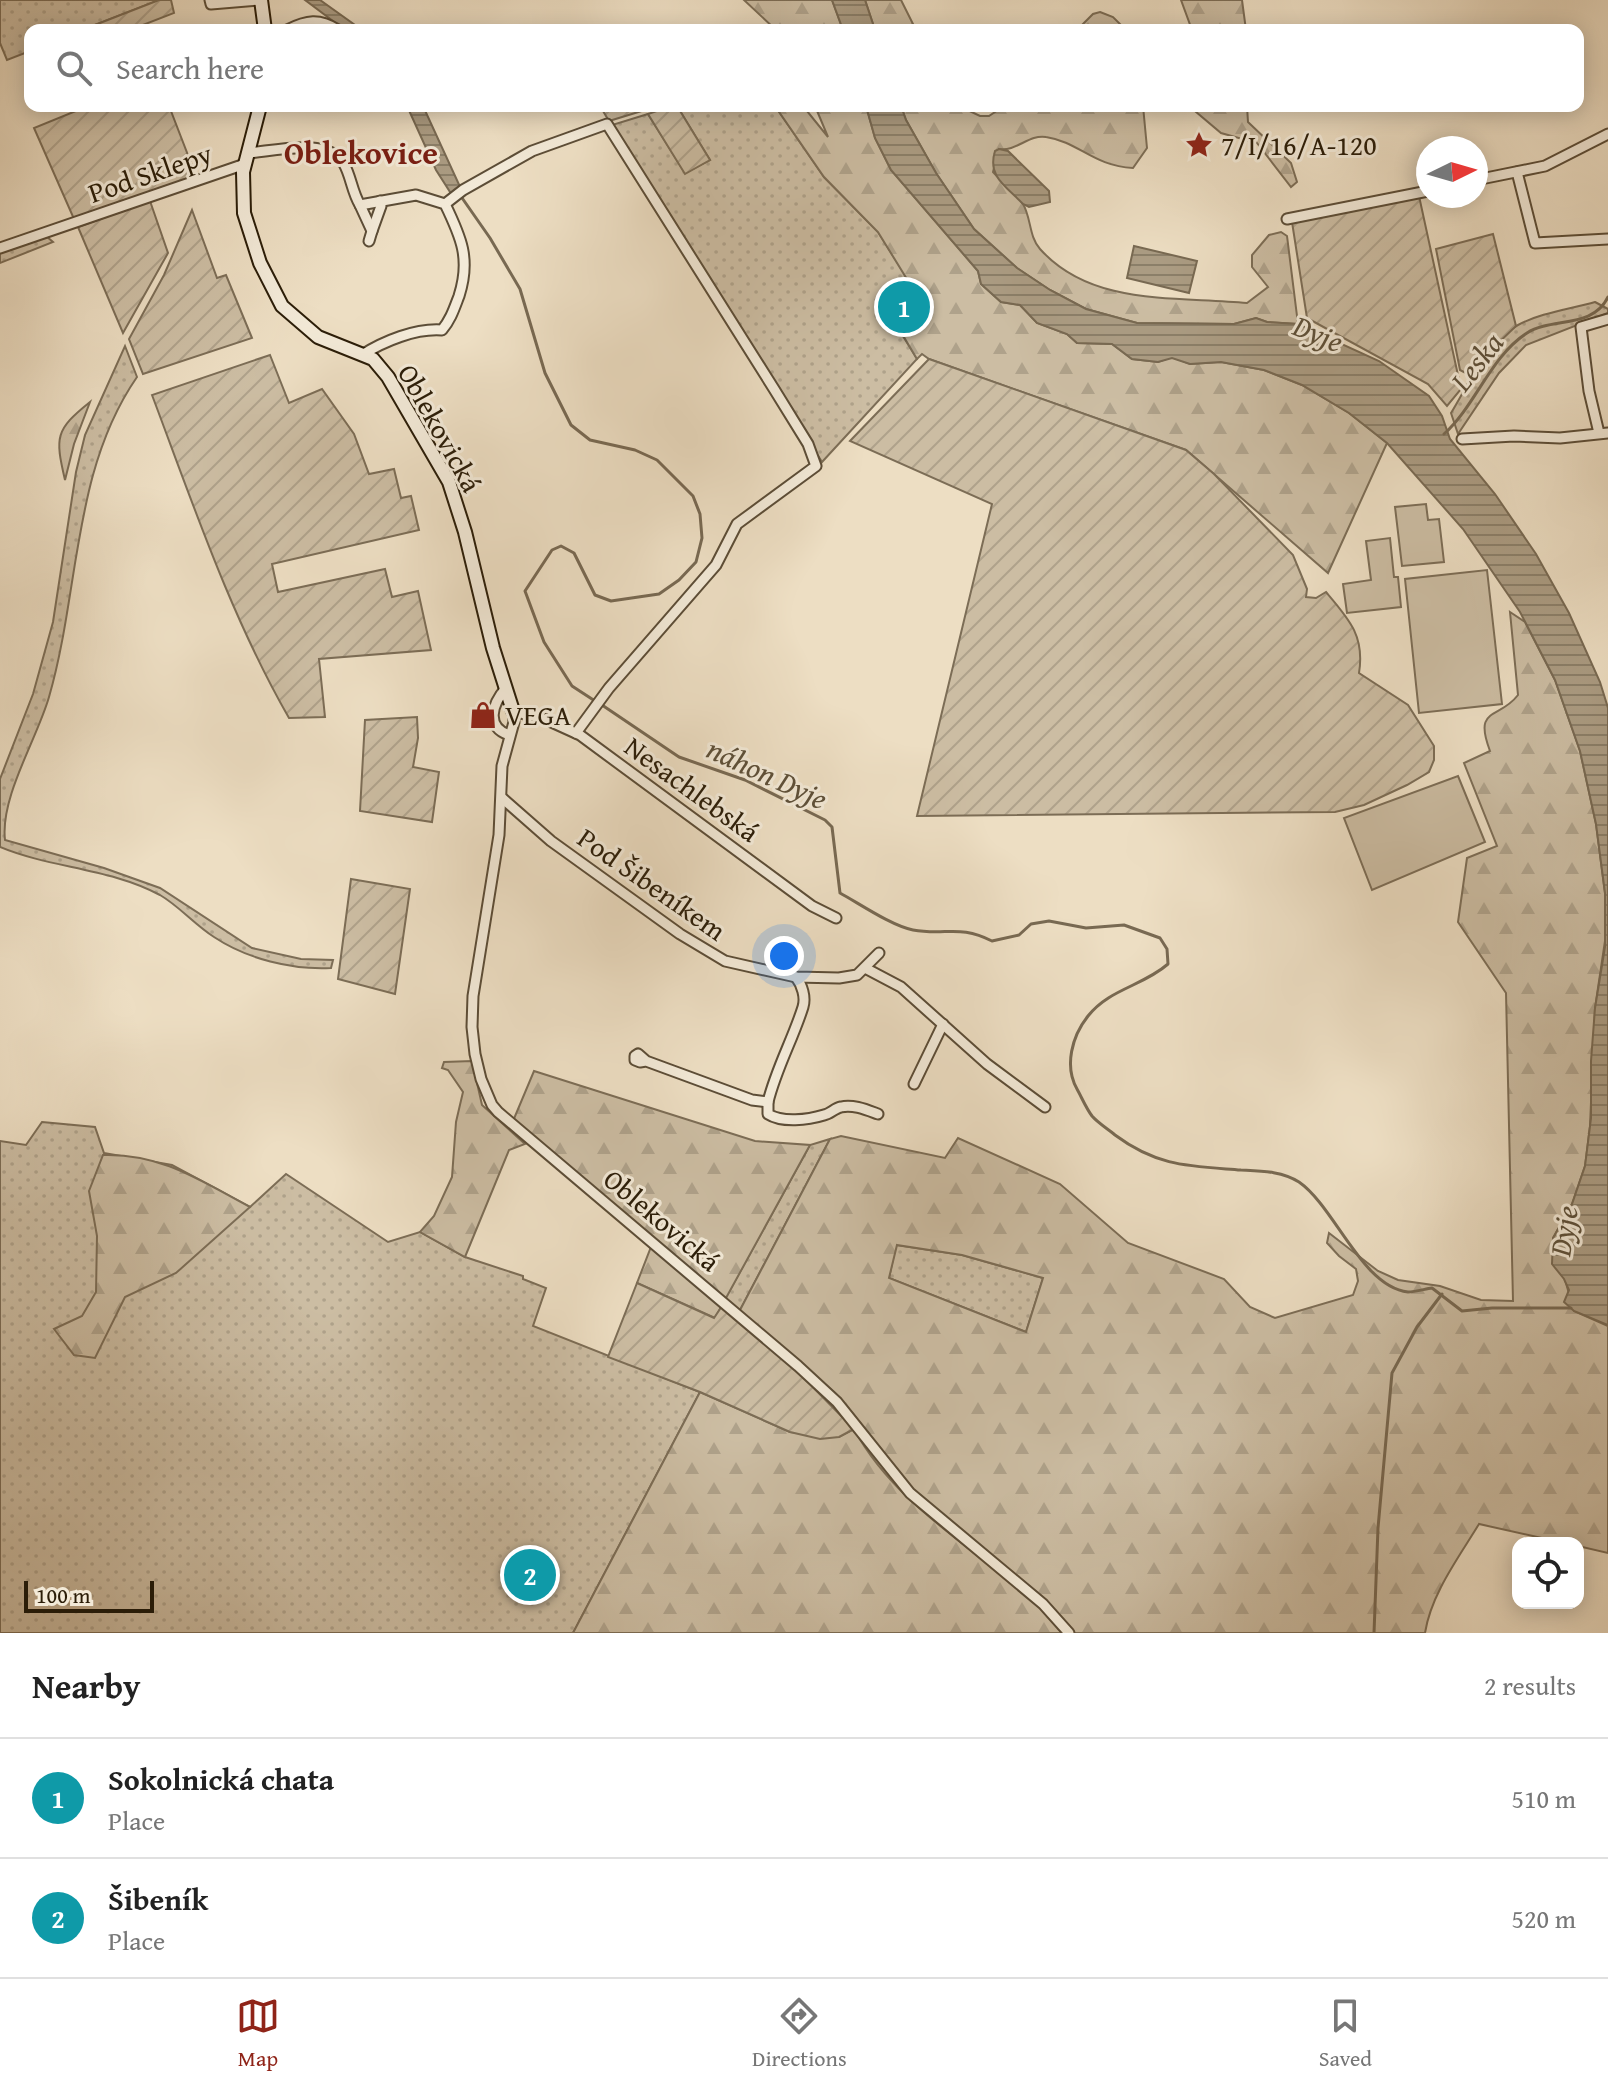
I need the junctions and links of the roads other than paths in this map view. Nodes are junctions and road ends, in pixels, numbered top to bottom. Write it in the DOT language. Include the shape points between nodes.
graph roads {
  1 [pos="210,0"];
  2 [pos="260,0"];
  3 [pos="264,24"];
  4 [pos="301,24"];
  5 [pos="327,24"];
  6 [pos="258,112"];
  7 [pos="1608,134"];
  8 [pos="246,159"];
  9 [pos="1517,172"];
  10 [pos="1488,178"];
  11 [pos="1416,193"];
  12 [pos="380,201"];
  13 [pos="448,201"];
  14 [pos="360,205"];
  15 [pos="1287,219"];
  16 [pos="1608,239"];
  17 [pos="0,248"];
  18 [pos="1608,319"];
  19 [pos="362,355"];
  20 [pos="1604,433"];
  21 [pos="1462,439"];
  22 [pos="506,688"];
  23 [pos="513,711"];
  24 [pos="576,733"];
  25 [pos="509,735"];
  26 [pos="502,798"];
  27 [pos="836,918"];
  28 [pos="879,953"];
  29 [pos="865,968"];
  30 [pos="796,977"];
  31 [pos="943,1024"];
  32 [pos="646,1061"];
  33 [pos="914,1084"];
  34 [pos="768,1102"];
  35 [pos="1045,1107"];
  36 [pos="878,1114"];
  37 [pos="1069,1633"];
  1 -- 2 [label="street"];
  2 -- 3 [label="street"];
  4 -- 5 [label="street" via="311,20"];
  6 -- 8 [label="street, Oblekovická"];
  7 -- 9 [label="street" via="1545,166"];
  8 -- 14 [label="street, Pod Sklepy" via="329,150 344,163"];
  8 -- 17 [label="street, Pod Sklepy"];
  8 -- 19 [label="street, Oblekovická" via="244,213 260,263 282,306 318,337"];
  9 -- 10 [label="street"];
  9 -- 16 [label="street" via="1535,243"];
  11 -- 15 [label="street"];
  12 -- 13 [label="street" via="416,195"];
  12 -- 14 [label="street"];
  12 -- 14 [label="street, Pod Sklepy" via="371,236"];
  13 -- 19 [label="street" via="466,259 451,319 442,330 428,329"];
  13 -- 24 [label="street" via="532,151 607,124 808,444 816,466 737,524 716,565"];
  18 -- 20 [label="street" via="1581,327 1589,391"];
  19 -- 22 [label="street, Oblekovická" via="373,359 388,377 449,482"];
  20 -- 21 [label="street"];
  22 -- 23 [label="street, Oblekovická"];
  22 -- 25 [label="street" via="492,718 500,732"];
  23 -- 24 [label="street, Nesachlebská"];
  23 -- 25 [label="street, Oblekovická"];
  24 -- 27 [label="street, Nesachlebská" via="812,906"];
  25 -- 26 [label="street, Oblekovická"];
  26 -- 30 [label="street, Pod Šibeníkem" via="680,934 725,961"];
  26 -- 37 [label="street, Oblekovická" via="473,996 475,1054 492,1105 798,1366 837,1402 910,1493 1043,1604"];
  28 -- 29 [label="street"];
  29 -- 30 [label="street, Pod Šibeníkem" via="839,978"];
  29 -- 31 [label="street" via="901,987"];
  30 -- 34 [label="street" via="803,1006"];
  31 -- 33 [label="street"];
  31 -- 35 [label="street"];
  32 -- 34 [label="street"];
  34 -- 36 [label="street" via="768,1114 775,1119 824,1115 840,1107"];
}
